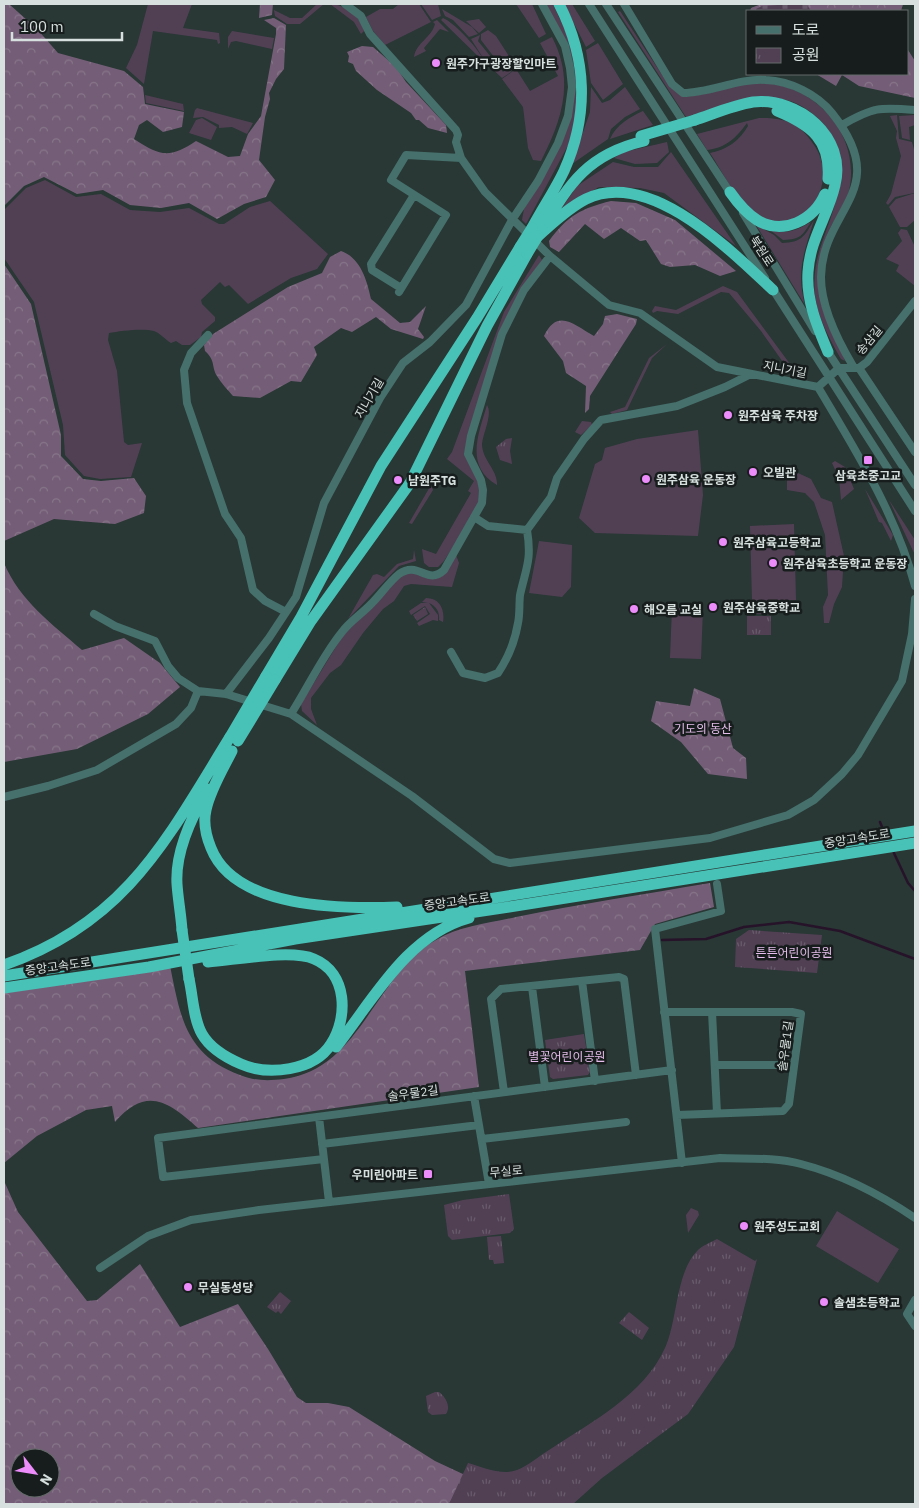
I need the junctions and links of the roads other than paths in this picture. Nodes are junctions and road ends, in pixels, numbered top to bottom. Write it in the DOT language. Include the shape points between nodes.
graph roads {
  1 [pos="345,4"];
  2 [pos="542,4"];
  3 [pos="558,4"];
  4 [pos="588,4"];
  5 [pos="624,4"];
  6 [pos="609,5"];
  7 [pos="597,16"];
  8 [pos="915,110"];
  9 [pos="696,122"];
  10 [pos="842,125"];
  11 [pos="461,158"];
  12 [pos="730,192"];
  13 [pos="414,195"];
  14 [pos="512,220"];
  15 [pos="535,232"];
  16 [pos="523,251"];
  17 [pos="550,256"];
  18 [pos="774,290"];
  19 [pos="915,301"];
  20 [pos="208,335"];
  21 [pos="828,352"];
  22 [pos="856,367"];
  23 [pos="839,368"];
  24 [pos="751,374"];
  25 [pos="830,376"];
  26 [pos="818,387"];
  27 [pos="915,452"];
  28 [pos="915,485"];
  29 [pos="915,511"];
  30 [pos="474,517"];
  31 [pos="527,530"];
  32 [pos="915,586"];
  33 [pos="915,599"];
  34 [pos="286,612"];
  35 [pos="94,614"];
  36 [pos="913,637"];
  37 [pos="451,652"];
  38 [pos="915,658"];
  39 [pos="906,660"];
  40 [pos="270,678"];
  41 [pos="198,691"];
  42 [pos="226,694"];
  43 [pos="291,714"];
  44 [pos="233,743"];
  45 [pos="4,797"];
  46 [pos="189,804"];
  47 [pos="915,831"];
  48 [pos="915,843"];
  49 [pos="717,884"];
  50 [pos="446,905"];
  51 [pos="509,907"];
  52 [pos="179,931"];
  53 [pos="4,965"];
  54 [pos="149,967"];
  55 [pos="4,976"];
  56 [pos="186,978"];
  57 [pos="582,981"];
  58 [pos="532,987"];
  59 [pos="4,988"];
  60 [pos="664,1012"];
  61 [pos="712,1012"];
  62 [pos="715,1065"];
  63 [pos="794,1065"];
  64 [pos="672,1070"];
  65 [pos="636,1075"];
  66 [pos="595,1081"];
  67 [pos="545,1087"];
  68 [pos="504,1092"];
  69 [pos="474,1096"];
  70 [pos="717,1114"];
  71 [pos="677,1115"];
  72 [pos="319,1117"];
  73 [pos="626,1122"];
  74 [pos="479,1125"];
  75 [pos="482,1139"];
  76 [pos="322,1144"];
  77 [pos="324,1159"];
  78 [pos="682,1163"];
  79 [pos="489,1184"];
  80 [pos="329,1202"];
  81 [pos="915,1218"];
  82 [pos="100,1268"];
  83 [pos="915,1300"];
  84 [pos="915,1326"];
  1 -- 11 [label="street, 지니기길" via="361,16 370,34 456,130"];
  2 -- 14 [label="street, 지니기길" via="565,46 572,87 568,116 538,181"];
  3 -- 15 [label="highway" via="573,39 583,103 578,131 564,172"];
  4 -- 7 [label="street, 북원로"];
  5 -- 10 [label="street" via="672,84 683,94 764,80 783,83 805,91 826,105"];
  6 -- 7 [label="street"];
  6 -- 12 [label="street, 북원로"];
  7 -- 18 [label="street, 북원로"];
  8 -- 10 [label="street" via="884,107 866,111"];
  9 -- 12 [label="highway" via="754,110 775,110 812,129 822,142 829,166 828,187 821,203 796,224 782,227 757,220"];
  9 -- 15 [label="highway" via="642,138 588,165"];
  9 -- 21 [label="highway" via="753,102 775,103 799,111 815,123 832,143 836,163 835,185 812,245 808,273 815,321"];
  10 -- 22 [label="street" via="856,156 857,181 823,257 821,279 826,306 841,345"];
  11 -- 13 [label="street" via="406,155 391,180"];
  11 -- 14 [label="street, 지니기길" via="485,192"];
  12 -- 21 [label="street, 북원로"];
  13 -- 13 [label="street" via="446,215 400,290 372,270 370,264"];
  14 -- 17 [label="street, 지니기길"];
  14 -- 34 [label="street, 지니기길" via="466,305 430,342 403,363 380,398 324,503 296,597"];
  15 -- 16 [label="highway, bridge"];
  15 -- 18 [label="highway" via="588,198 612,192 634,193 661,202 691,221"];
  16 -- 40 [label="highway" via="381,466"];
  16 -- 40 [label="highway" via="410,483"];
  17 -- 24 [label="street, 지니기길" via="609,305 640,313 717,367"];
  17 -- 30 [label="street" via="524,290 502,334 471,436 468,454 483,490 482,503"];
  18 -- 25 [label="street, 북원로"];
  19 -- 22 [label="street, 송삼길" via="867,362"];
  20 -- 34 [label="street" via="191,353 184,370 187,403 225,514 240,538 253,590"];
  21 -- 23 [label="street, 북원로"];
  22 -- 23 [label="street, 송삼길"];
  22 -- 27 [label="street"];
  23 -- 25 [label="street"];
  23 -- 28 [label="street, 북원로"];
  24 -- 26 [label="street, 지니기길"];
  24 -- 31 [label="street" via="677,406 601,420 557,478 551,497"];
  25 -- 26 [label="street, 지니기길"];
  25 -- 29 [label="street, 북원로"];
  26 -- 32 [label="street" via="891,516 905,549"];
  30 -- 31 [label="street" via="488,526"];
  30 -- 43 [label="street" via="444,570 439,574 426,575 408,569 397,575 358,619 342,631"];
  31 -- 37 [label="street" via="529,567 520,597 516,631 503,666 498,674 484,678 470,675 463,673"];
  33 -- 36 [label="street"];
  34 -- 42 [label="street, 지니기길"];
  35 -- 41 [label="street" via="155,641 178,678"];
  36 -- 39 [label="street"];
  38 -- 39 [label="street"];
  39 -- 43 [label="street" via="902,681 858,754 814,800 788,815 710,842 530,862 510,863 494,859 412,796"];
  40 -- 44 [label="highway, bridge"];
  41 -- 42 [label="street"];
  41 -- 45 [label="street" via="191,708 176,724 97,770"];
  42 -- 43 [label="street"];
  44 -- 46 [label="highway"];
  44 -- 50 [label="highway" via="206,810 206,836 224,869 259,891 336,908"];
  44 -- 52 [label="highway" via="186,833 177,882"];
  46 -- 52 [label="highway" via="173,858 171,884"];
  46 -- 53 [label="highway" via="159,849 114,902 92,920 58,940"];
  47 -- 50 [label="highway, 중앙고속도로"];
  48 -- 51 [label="highway, 중앙고속도로"];
  49 -- 60 [label="street" via="721,910 655,929"];
  50 -- 55 [label="highway, 중앙고속도로"];
  51 -- 54 [label="highway, 중앙고속도로" via="295,939"];
  51 -- 56 [label="highway" via="456,922 432,935 390,975 334,1049 314,1065 297,1073 254,1076 210,1053 196,1037 193,1028"];
  52 -- 56 [label="highway"];
  54 -- 56 [label="highway" via="295,954 315,959 332,972 341,989 343,1009 340,1027 330,1046 311,1061 272,1071 254,1069 214,1048 202,1034"];
  54 -- 59 [label="highway, 중앙고속도로"];
  57 -- 58 [label="street"];
  57 -- 65 [label="street" via="619,976 624,979"];
  57 -- 66 [label="street"];
  58 -- 67 [label="street"];
  58 -- 68 [label="street" via="501,989 491,999"];
  60 -- 61 [label="street, 솔우물1길"];
  60 -- 64 [label="street"];
  61 -- 62 [label="street"];
  61 -- 63 [label="street, 솔우물1길" via="801,1014"];
  62 -- 63 [label="street"];
  62 -- 70 [label="street"];
  63 -- 70 [label="street, 솔우물1길" via="789,1104 783,1111"];
  64 -- 65 [label="street, 솔우물2길"];
  64 -- 71 [label="street"];
  65 -- 66 [label="street, 솔우물2길"];
  66 -- 67 [label="street, 솔우물2길"];
  67 -- 68 [label="street, 솔우물2길"];
  68 -- 69 [label="street, 솔우물2길"];
  69 -- 72 [label="street, 솔우물2길"];
  69 -- 74 [label="street"];
  70 -- 71 [label="street, 솔우물1길"];
  71 -- 78 [label="street"];
  72 -- 76 [label="street"];
  72 -- 77 [label="street, 솔우물2길" via="158,1138 163,1177"];
  73 -- 75 [label="street"];
  74 -- 75 [label="street"];
  74 -- 76 [label="street"];
  75 -- 79 [label="street"];
  76 -- 77 [label="street"];
  77 -- 80 [label="street"];
  78 -- 79 [label="street, 무실로"];
  78 -- 81 [label="street, 무실로" via="720,1158 800,1163 864,1189"];
  79 -- 80 [label="street, 무실로"];
  80 -- 82 [label="street, 무실로" via="191,1220 148,1236"];
  83 -- 84 [label="street" via="907,1314"];
}
